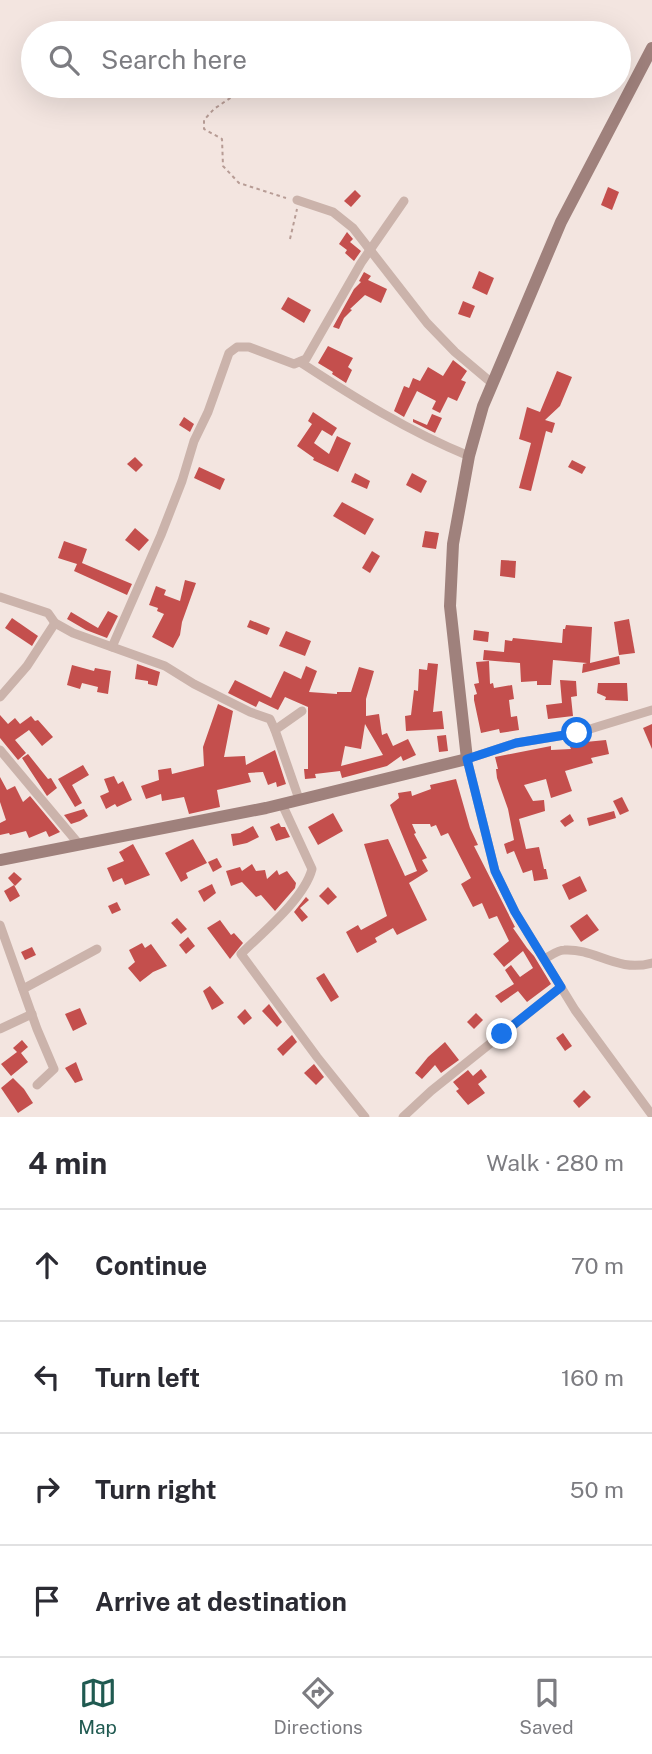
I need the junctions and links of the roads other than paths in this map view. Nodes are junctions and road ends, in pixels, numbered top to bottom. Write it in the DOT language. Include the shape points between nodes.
graph roads {
  1 [pos="652,48"];
  2 [pos="631,88"];
  3 [pos="626,98"];
  4 [pos="297,200"];
  5 [pos="404,201"];
  6 [pos="370,251"];
  7 [pos="300,362"];
  8 [pos="493,384"];
  9 [pos="469,456"];
  10 [pos="0,597"];
  11 [pos="55,624"];
  12 [pos="112,647"];
  13 [pos="0,697"];
  14 [pos="302,710"];
  15 [pos="652,710"];
  16 [pos="275,730"];
  17 [pos="0,750"];
  18 [pos="467,759"];
  19 [pos="299,799"];
  20 [pos="282,804"];
  21 [pos="78,843"];
  22 [pos="0,859"];
  23 [pos="0,925"];
  24 [pos="97,949"];
  25 [pos="544,959"];
  26 [pos="652,963"];
  27 [pos="561,987"];
  28 [pos="23,989"];
  29 [pos="32,1014"];
  30 [pos="0,1029"];
  31 [pos="37,1085"];
  32 [pos="652,1115"];
  33 [pos="365,1117"];
  34 [pos="403,1117"];
  1 -- 2 [label="street"];
  3 -- 8 [label="street" via="561,222"];
  4 -- 6 [label="street" via="332,212 354,228"];
  5 -- 6 [label="street"];
  6 -- 7 [label="street" via="316,345"];
  6 -- 8 [label="street" via="427,323"];
  7 -- 9 [label="street" via="367,406"];
  7 -- 12 [label="street" via="294,364 249,347 237,346 229,353 183,481"];
  8 -- 9 [label="street"];
  9 -- 18 [label="street" via="453,544 450,606"];
  10 -- 11 [label="street" via="48,613"];
  11 -- 12 [label="street"];
  11 -- 13 [label="street"];
  12 -- 16 [label="street" via="165,666 270,719"];
  14 -- 16 [label="street"];
  15 -- 18 [label="street"];
  16 -- 19 [label="street"];
  17 -- 21 [label="street"];
  18 -- 19 [label="street"];
  18 -- 25 [label="street" via="495,871"];
  19 -- 20 [label="street"];
  20 -- 21 [label="street"];
  20 -- 33 [label="street" via="312,869 292,901 241,954"];
  21 -- 22 [label="street"];
  23 -- 28 [label="street"];
  24 -- 28 [label="street"];
  25 -- 26 [label="street" via="563,950 619,965"];
  25 -- 27 [label="street"];
  27 -- 32 [label="street"];
  27 -- 34 [label="street"];
  28 -- 29 [label="street"];
  29 -- 30 [label="street"];
  29 -- 31 [label="street" via="54,1069"];
}
